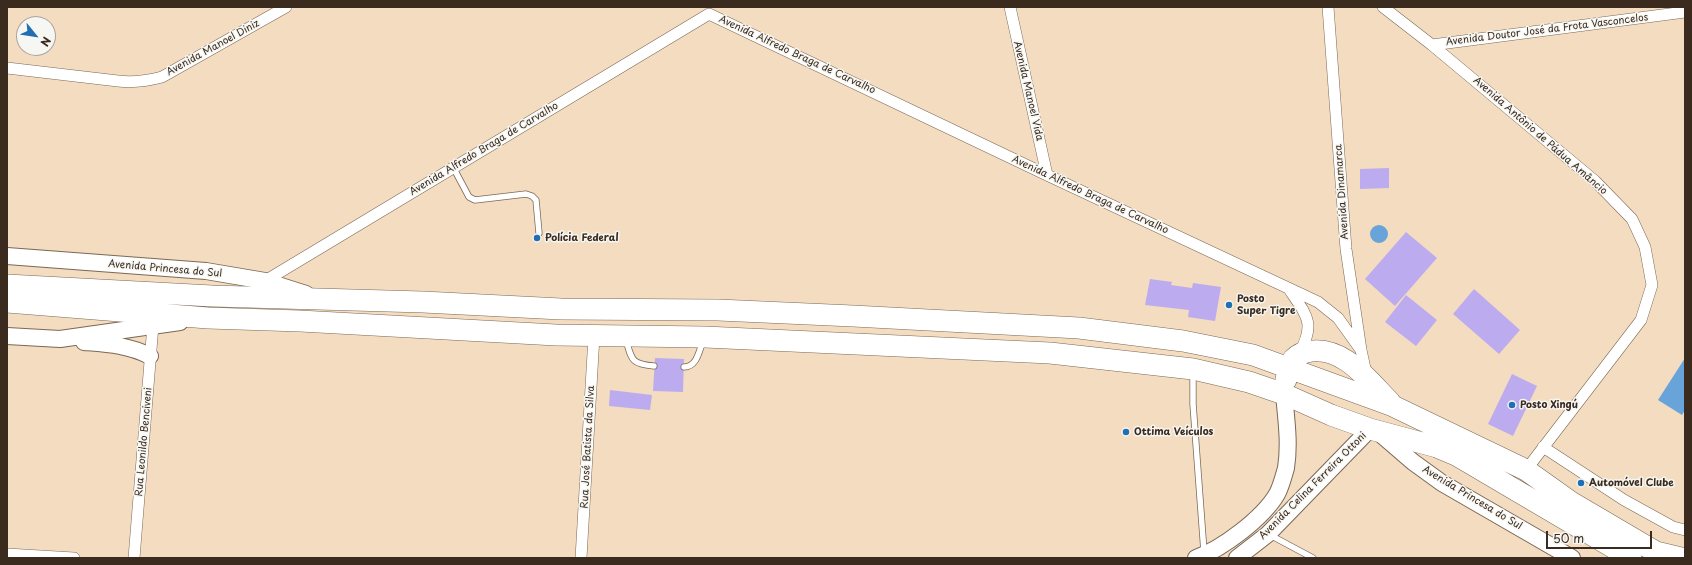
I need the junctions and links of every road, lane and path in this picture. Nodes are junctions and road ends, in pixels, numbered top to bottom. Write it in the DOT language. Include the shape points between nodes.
graph roads {
  1 [pos="286,7"];
  2 [pos="1010,7"];
  3 [pos="1328,7"];
  4 [pos="1383,7"];
  5 [pos="708,10"];
  6 [pos="1685,12"];
  7 [pos="1432,45"];
  8 [pos="7,68"];
  9 [pos="453,167"];
  10 [pos="1047,175"];
  11 [pos="539,233"];
  12 [pos="7,256"];
  13 [pos="265,280"];
  14 [pos="7,285"];
  15 [pos="1289,289"];
  16 [pos="319,299"];
  17 [pos="7,302"];
  18 [pos="208,318"];
  19 [pos="153,325"];
  20 [pos="7,336"];
  21 [pos="594,336"];
  22 [pos="625,336"];
  23 [pos="705,337"];
  24 [pos="60,339"];
  25 [pos="1361,350"];
  26 [pos="150,356"];
  27 [pos="1294,360"];
  28 [pos="654,366"];
  29 [pos="684,367"];
  30 [pos="1193,369"];
  31 [pos="1366,376"];
  32 [pos="1284,394"];
  33 [pos="1393,406"];
  34 [pos="1373,430"];
  35 [pos="1543,447"];
  36 [pos="1526,470"];
  37 [pos="1685,530"];
  38 [pos="1268,534"];
  39 [pos="7,554"];
  40 [pos="1565,556"];
  41 [pos="47,557"];
  42 [pos="1200,557"];
  43 [pos="74,558"];
  44 [pos="134,558"];
  45 [pos="581,558"];
  46 [pos="1237,558"];
  47 [pos="1313,558"];
  48 [pos="1630,558"];
  49 [pos="1681,558"];
  1 -- 8 [label="street, Avenida Manoel Diniz" via="162,77 147,81 133,83"];
  2 -- 10 [label="street, Avenida Manoel Vida"];
  3 -- 25 [label="street, Avenida Dinamarca" via="1346,249"];
  4 -- 7 [label="street, Avenida Antônio de Pádua Amâncio"];
  5 -- 9 [label="street, Avenida Alfredo Braga de Carvalho"];
  5 -- 10 [label="street, Avenida Alfredo Braga de Carvalho"];
  6 -- 7 [label="street, Avenida Doutor José da Frota Vasconcelos"];
  7 -- 35 [label="street, Avenida Antônio de Pádua Amâncio" via="1595,180 1632,219 1645,247 1652,285 1641,320"];
  9 -- 11 [label="lane" via="469,197 475,200 526,194 532,196 536,200"];
  9 -- 13 [label="street, Avenida Alfredo Braga de Carvalho"];
  10 -- 15 [label="street, Avenida Alfredo Braga de Carvalho"];
  12 -- 13 [label="main road, Avenida Princesa do Sul" via="206,272"];
  13 -- 16 [label="main road, Avenida Princesa do Sul"];
  14 -- 16 [label="highway"];
  15 -- 25 [label="street, Avenida Alfredo Braga de Carvalho" via="1329,310 1346,328"];
  15 -- 27 [label="street" via="1308,320 1309,330 1307,339"];
  16 -- 27 [label="highway" via="562,309 718,310 1079,328 1183,340 1253,355"];
  17 -- 18 [label="highway"];
  18 -- 19 [label="main road"];
  18 -- 21 [label="highway"];
  19 -- 24 [label="main road"];
  19 -- 26 [label="street, Rua Leonildo Benciveni"];
  20 -- 24 [label="main road"];
  21 -- 22 [label="highway"];
  21 -- 45 [label="street, Rua José Batista da Silva"];
  22 -- 23 [label="highway"];
  22 -- 28 [label="lane" via="632,359 640,364"];
  23 -- 29 [label="lane" via="694,364 689,368"];
  23 -- 30 [label="highway" via="1050,353"];
  24 -- 26 [label="main road" via="121,346 136,349"];
  25 -- 31 [label="street, Avenida Dinamarca"];
  26 -- 44 [label="street, Rua Leonildo Benciveni"];
  27 -- 31 [label="highway" via="1310,351 1334,354"];
  27 -- 32 [label="highway"];
  27 -- 33 [label="highway"];
  30 -- 32 [label="highway" via="1249,382"];
  30 -- 42 [label="lane"];
  31 -- 33 [label="highway"];
  32 -- 34 [label="highway"];
  32 -- 42 [label="main road, Avenida Celina Ferreira Ottoni" via="1288,440 1286,468 1277,494 1257,519 1237,535"];
  33 -- 36 [label="highway"];
  34 -- 38 [label="main road, Avenida Celina Ferreira Ottoni"];
  34 -- 40 [label="main road, Avenida Princesa do Sul" via="1442,483"];
  34 -- 48 [label="highway" via="1437,446 1456,455"];
  35 -- 36 [label="street, Avenida Antônio de Pádua Amâncio"];
  35 -- 37 [label="street" via="1624,500 1672,527"];
  36 -- 49 [label="highway" via="1571,502 1656,552"];
  38 -- 46 [label="main road, Avenida Celina Ferreira Ottoni"];
  38 -- 47 [label="lane"];
  39 -- 41 [label="street"];
  41 -- 43 [label="street"];
}
